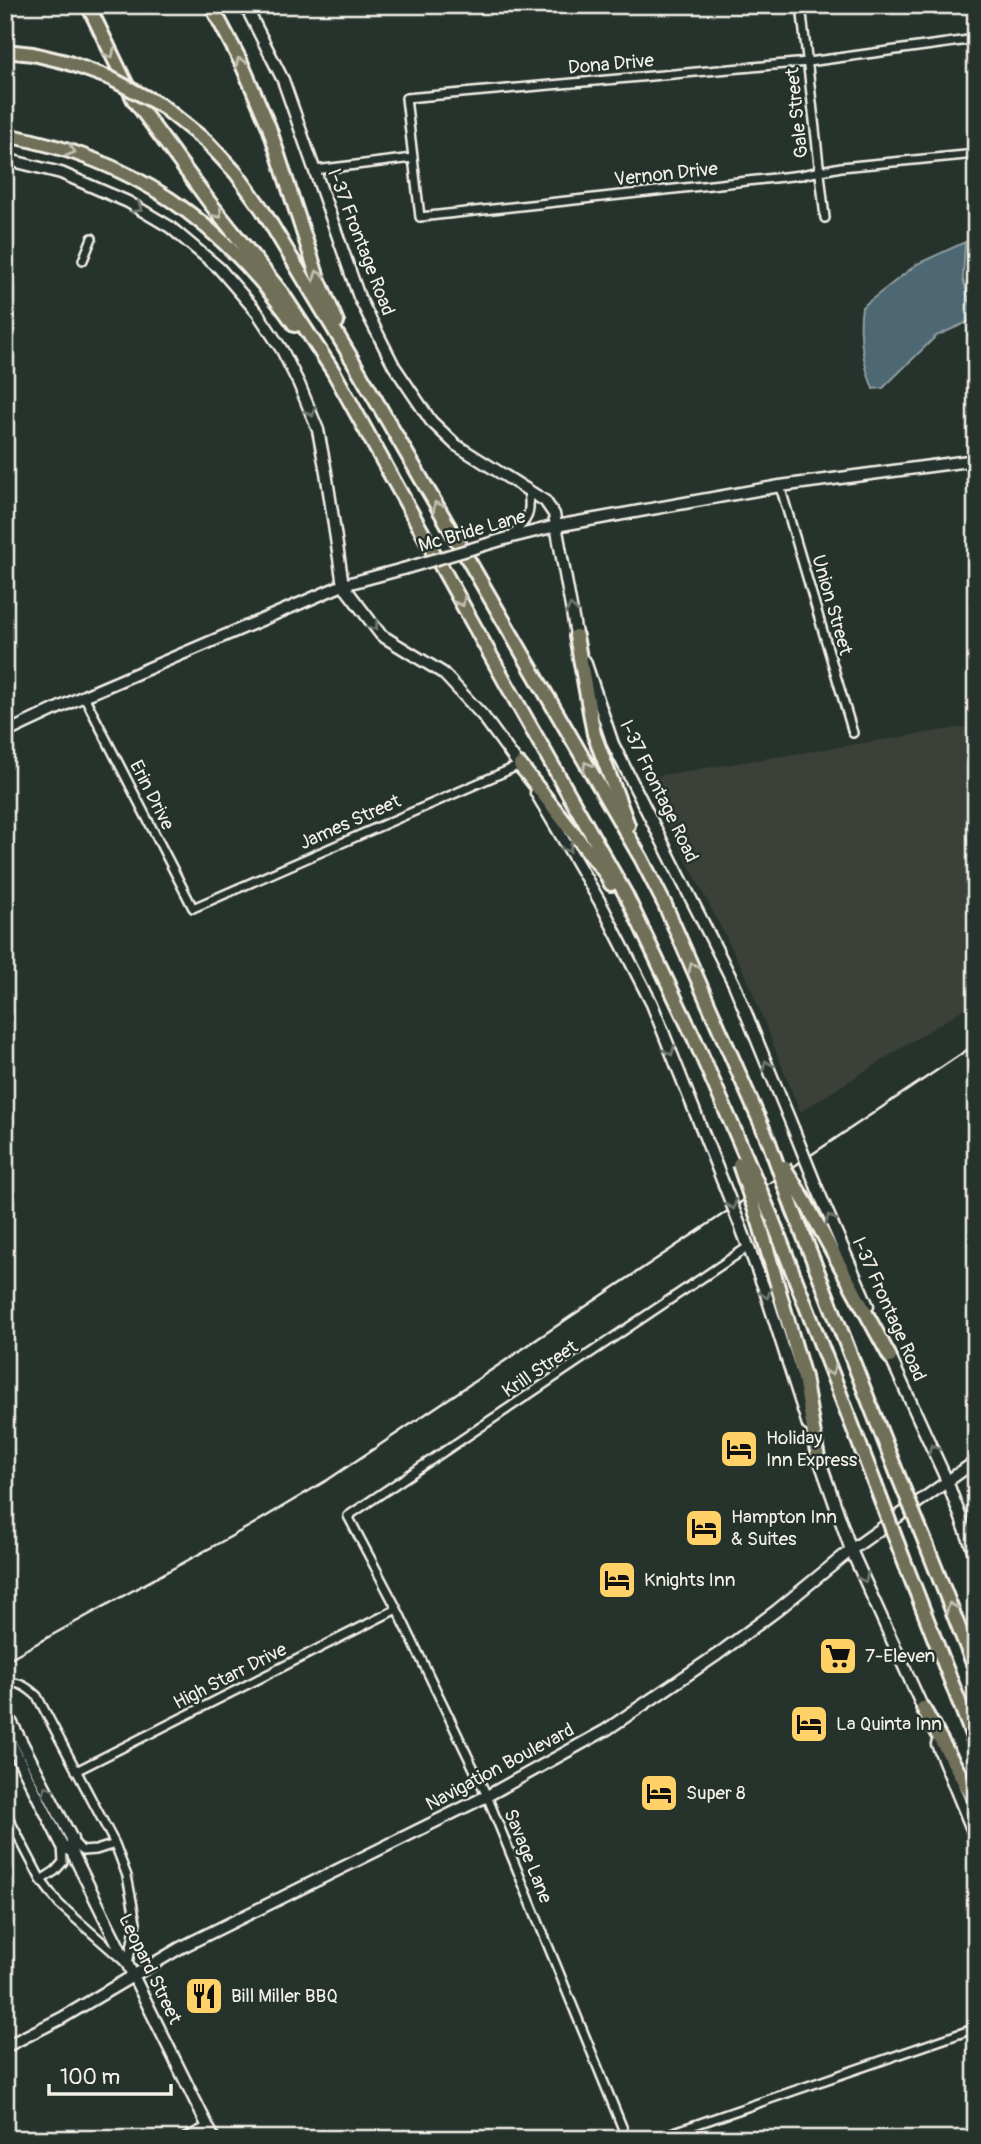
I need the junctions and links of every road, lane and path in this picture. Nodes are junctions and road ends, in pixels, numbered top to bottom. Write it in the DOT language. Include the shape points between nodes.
graph roads {
  1 [pos="88,5"];
  2 [pos="211,5"];
  3 [pos="245,5"];
  4 [pos="801,5"];
  5 [pos="976,39"];
  6 [pos="5,51"];
  7 [pos="808,62"];
  8 [pos="5,135"];
  9 [pos="976,154"];
  10 [pos="413,158"];
  11 [pos="5,159"];
  12 [pos="315,170"];
  13 [pos="819,172"];
  14 [pos="825,219"];
  15 [pos="92,238"];
  16 [pos="83,260"];
  17 [pos="353,361"];
  18 [pos="333,371"];
  19 [pos="976,460"];
  20 [pos="780,486"];
  21 [pos="528,490"];
  22 [pos="556,526"];
  23 [pos="508,538"];
  24 [pos="343,584"];
  25 [pos="576,636"];
  26 [pos="84,696"];
  27 [pos="5,733"];
  28 [pos="853,733"];
  29 [pos="520,765"];
  30 [pos="641,858"];
  31 [pos="193,908"];
  32 [pos="673,993"];
  33 [pos="769,1142"];
  34 [pos="766,1221"];
  35 [pos="748,1247"];
  36 [pos="890,1357"];
  37 [pos="818,1458"];
  38 [pos="976,1461"];
  39 [pos="947,1480"];
  40 [pos="348,1517"];
  41 [pos="851,1550"];
  42 [pos="976,1558"];
  43 [pos="397,1609"];
  44 [pos="976,1671"];
  45 [pos="5,1685"];
  46 [pos="923,1708"];
  47 [pos="8,1714"];
  48 [pos="5,1732"];
  49 [pos="976,1745"];
  50 [pos="76,1771"];
  51 [pos="487,1796"];
  52 [pos="976,1803"];
  53 [pos="5,1811"];
  54 [pos="976,1839"];
  55 [pos="67,1842"];
  56 [pos="115,1844"];
  57 [pos="41,1880"];
  58 [pos="128,1964"];
  59 [pos="134,1976"];
  60 [pos="976,2028"];
  61 [pos="5,2047"];
  62 [pos="208,2128"];
  63 [pos="186,2139"];
  64 [pos="214,2139"];
  65 [pos="627,2139"];
  66 [pos="654,2139"];
  1 -- 18 [label="highway, one-way" via="134,100 282,293"];
  17 -- 2 [label="highway, one-way" via="318,278 269,127"];
  3 -- 12 [label="main road, I-37 Frontage Road" via="283,80"];
  4 -- 7 [label="street, Gale Street"];
  5 -- 7 [label="street, Dona Drive"];
  6 -- 17 [label="highway, bridge" via="66,62 110,78 162,106 207,142 262,209"];
  7 -- 10 [label="street, Dona Drive" via="406,98"];
  7 -- 13 [label="street, Gale Street"];
  8 -- 18 [label="highway, one-way" via="89,157 180,204 263,284 315,355"];
  9 -- 13 [label="street, Vernon Drive"];
  10 -- 12 [label="street"];
  10 -- 13 [label="street, Vernon Drive" via="420,217"];
  11 -- 24 [label="main road, one-way" via="61,173 128,202 170,227 219,268 257,312 282,350 318,430"];
  12 -- 21 [label="main road, I-37 Frontage Road" via="359,297 394,366 431,421 456,446"];
  13 -- 14 [label="street, Gale Street"];
  15 -- 16 [label="street"];
  30 -- 17 [label="highway, one-way"];
  18 -- 32 [label="highway, one-way" via="626,895"];
  19 -- 20 [label="main road, Mc Bride Lane"];
  20 -- 22 [label="main road, Mc Bride Lane"];
  20 -- 28 [label="street, Union Street"];
  21 -- 22 [label="main road, I-37 Frontage Road" via="551,508"];
  21 -- 23 [label="street" via="530,514"];
  22 -- 23 [label="main road, Mc Bride Lane"];
  25 -- 22 [label="main road, I-37 Frontage Road, one-way"];
  23 -- 24 [label="main road, Mc Bride Lane, bridge"];
  24 -- 26 [label="main road, Mc Bride Lane"];
  24 -- 29 [label="main road, one-way" via="381,635 443,673"];
  25 -- 30 [label="highway" via="594,734"];
  36 -- 25 [label="main road, I-37 Frontage Road, one-way, bridge" via="733,981 614,744"];
  26 -- 27 [label="main road, Mc Bride Lane"];
  26 -- 31 [label="street, Erin Drive"];
  29 -- 31 [label="street, James Street"];
  29 -- 32 [label="highway" via="605,873"];
  29 -- 35 [label="main road, one-way, bridge" via="600,902 652,1004"];
  33 -- 30 [label="highway, one-way"];
  32 -- 34 [label="highway, bridge" via="719,1092"];
  33 -- 36 [label="highway, bridge"];
  44 -- 33 [label="highway, one-way, bridge"];
  34 -- 37 [label="highway" via="804,1377"];
  34 -- 49 [label="highway, one-way, bridge"];
  35 -- 37 [label="main road, one-way"];
  35 -- 40 [label="street, Krill Street"];
  39 -- 36 [label="main road, I-37 Frontage Road, one-way"];
  37 -- 41 [label="main road"];
  38 -- 39 [label="main road, Navigation Boulevard"];
  39 -- 41 [label="main road, Navigation Boulevard"];
  39 -- 42 [label="main road, I-37 Frontage Road"];
  40 -- 43 [label="street, Savage Lane"];
  41 -- 46 [label="main road, one-way"];
  41 -- 51 [label="main road, Navigation Boulevard" via="776,1611 629,1715"];
  43 -- 50 [label="street, High Starr Drive"];
  43 -- 51 [label="street, Savage Lane"];
  45 -- 50 [label="street" via="26,1686 37,1696"];
  46 -- 52 [label="highway"];
  46 -- 54 [label="main road"];
  55 -- 47 [label="main road, Leopard Street, one-way"];
  48 -- 55 [label="main road, Leopard Street"];
  50 -- 56 [label="street"];
  51 -- 59 [label="main road, Navigation Boulevard" via="180,1948"];
  51 -- 65 [label="street, Savage Lane"];
  53 -- 57 [label="street"];
  55 -- 56 [label="street" via="82,1851"];
  55 -- 57 [label="street" via="63,1862"];
  55 -- 58 [label="main road, Leopard Street"];
  56 -- 58 [label="street" via="127,1875 136,1922"];
  57 -- 58 [label="street" via="59,1904"];
  58 -- 59 [label="main road, Leopard Street"];
  59 -- 61 [label="main road, Navigation Boulevard"];
  59 -- 62 [label="main road, Leopard Street"];
  60 -- 66 [label="street"];
  62 -- 63 [label="main road"];
  62 -- 64 [label="main road, Leopard Street"];
}
